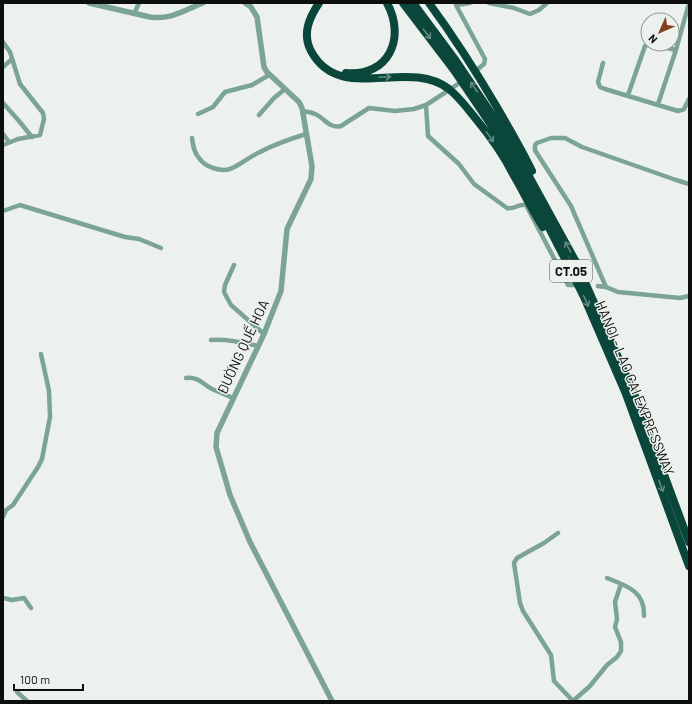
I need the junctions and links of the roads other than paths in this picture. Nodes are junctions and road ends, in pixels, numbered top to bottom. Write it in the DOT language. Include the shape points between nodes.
graph roads {
  1 [pos="89,3"];
  2 [pos="139,3"];
  3 [pos="203,3"];
  4 [pos="246,3"];
  5 [pos="319,3"];
  6 [pos="325,3"];
  7 [pos="387,3"];
  8 [pos="403,3"];
  9 [pos="412,3"];
  10 [pos="429,3"];
  11 [pos="470,3"];
  12 [pos="489,3"];
  13 [pos="547,3"];
  14 [pos="689,3"];
  15 [pos="134,14"];
  16 [pos="680,36"];
  17 [pos="3,42"];
  18 [pos="643,52"];
  19 [pos="675,52"];
  20 [pos="12,59"];
  21 [pos="603,63"];
  22 [pos="3,66"];
  23 [pos="478,69"];
  24 [pos="269,75"];
  25 [pos="458,84"];
  26 [pos="452,88"];
  27 [pos="285,89"];
  28 [pos="446,92"];
  29 [pos="628,95"];
  30 [pos="689,99"];
  31 [pos="3,103"];
  32 [pos="658,104"];
  33 [pos="426,105"];
  34 [pos="303,111"];
  35 [pos="198,114"];
  36 [pos="259,115"];
  37 [pos="3,134"];
  38 [pos="306,134"];
  39 [pos="32,137"];
  40 [pos="192,138"];
  41 [pos="10,142"];
  42 [pos="3,145"];
  43 [pos="689,184"];
  44 [pos="547,207"];
  45 [pos="3,211"];
  46 [pos="161,248"];
  47 [pos="564,257"];
  48 [pos="234,265"];
  49 [pos="578,286"];
  50 [pos="598,286"];
  51 [pos="606,287"];
  52 [pos="689,296"];
  53 [pos="264,334"];
  54 [pos="211,340"];
  55 [pos="258,346"];
  56 [pos="41,354"];
  57 [pos="186,378"];
  58 [pos="233,398"];
  59 [pos="3,517"];
  60 [pos="558,533"];
  61 [pos="689,542"];
  62 [pos="689,566"];
  63 [pos="607,578"];
  64 [pos="621,584"];
  65 [pos="3,598"];
  66 [pos="31,608"];
  67 [pos="644,616"];
  68 [pos="17,692"];
  69 [pos="27,701"];
  70 [pos="332,701"];
  71 [pos="573,701"];
  1 -- 15 [label="street"];
  2 -- 15 [label="street"];
  3 -- 15 [label="street" via="169,17"];
  4 -- 24 [label="street, ĐƯỜNG QUẾ HOA" via="255,12 264,67"];
  5 -- 47 [label="highway, one-way" via="311,17 306,36 309,48 321,66 343,77 414,77 433,81 449,90 466,106 500,151 538,219"];
  6 -- 7 [label="highway" via="312,27 314,46 318,55 331,67 355,73 375,68 389,54 396,33 393,16"];
  8 -- 47 [label="highway, HANOI - LAO CAI EXPRESSWAY / CT.05, one-way" via="454,70 504,144"];
  44 -- 9 [label="highway, HANOI - LAO CAI EXPRESSWAY / CT.05, one-way" via="509,140 433,28"];
  10 -- 44 [label="highway" via="467,58 518,142"];
  11 -- 23 [label="street" via="456,5 485,59 484,64"];
  12 -- 13 [label="street" via="530,14"];
  14 -- 16 [label="street"];
  17 -- 20 [label="street"];
  18 -- 29 [label="street"];
  19 -- 32 [label="street"];
  20 -- 22 [label="street"];
  20 -- 39 [label="street" via="20,84 44,116 42,133"];
  21 -- 29 [label="street" via="598,85"];
  24 -- 27 [label="street, ĐƯỜNG QUẾ HOA"];
  24 -- 35 [label="street" via="252,84 225,92 212,108"];
  25 -- 26 [label="street"];
  27 -- 34 [label="street, ĐƯỜNG QUẾ HOA" via="299,102"];
  27 -- 36 [label="street"];
  28 -- 33 [label="street"];
  29 -- 32 [label="street"];
  30 -- 32 [label="street" via="680,111"];
  31 -- 39 [label="street"];
  33 -- 34 [label="street" via="405,111 369,108 337,127 331,126 315,114"];
  33 -- 49 [label="street" via="428,136 459,164 474,184 507,208 526,206 568,286"];
  34 -- 38 [label="street, ĐƯỜNG QUẾ HOA"];
  37 -- 41 [label="street"];
  38 -- 40 [label="street" via="279,142 229,169 218,169 199,159"];
  38 -- 53 [label="street, ĐƯỜNG QUẾ HOA" via="312,166 311,179 288,229 281,291"];
  39 -- 41 [label="street"];
  41 -- 42 [label="street"];
  43 -- 51 [label="street" via="582,147 565,138 551,138 535,145 535,150 571,206"];
  61 -- 44 [label="highway, HANOI - LAO CAI EXPRESSWAY / CT.05, one-way" via="633,391 577,264"];
  45 -- 46 [label="street" via="20,205 125,238 139,239"];
  47 -- 62 [label="highway, HANOI - LAO CAI EXPRESSWAY / CT.05, one-way" via="626,394"];
  48 -- 53 [label="street" via="224,292 231,305"];
  50 -- 51 [label="street"];
  51 -- 52 [label="street" via="618,292 680,298"];
  53 -- 55 [label="street, ĐƯỜNG QUẾ HOA"];
  54 -- 55 [label="street" via="224,339"];
  55 -- 58 [label="street, ĐƯỜNG QUẾ HOA"];
  56 -- 59 [label="street" via="49,391 50,417 42,459"];
  57 -- 58 [label="street" via="202,381 212,389"];
  58 -- 70 [label="street, ĐƯỜNG QUẾ HOA" via="216,440 230,495 250,542"];
  60 -- 71 [label="street" via="517,558 514,563 523,611 551,655 554,681"];
  63 -- 64 [label="street"];
  64 -- 67 [label="street" via="641,598"];
  64 -- 71 [label="street" via="614,602 617,619 615,627 621,642 620,651 590,686"];
  65 -- 66 [label="street" via="24,598"];
  68 -- 69 [label="street"];
}
